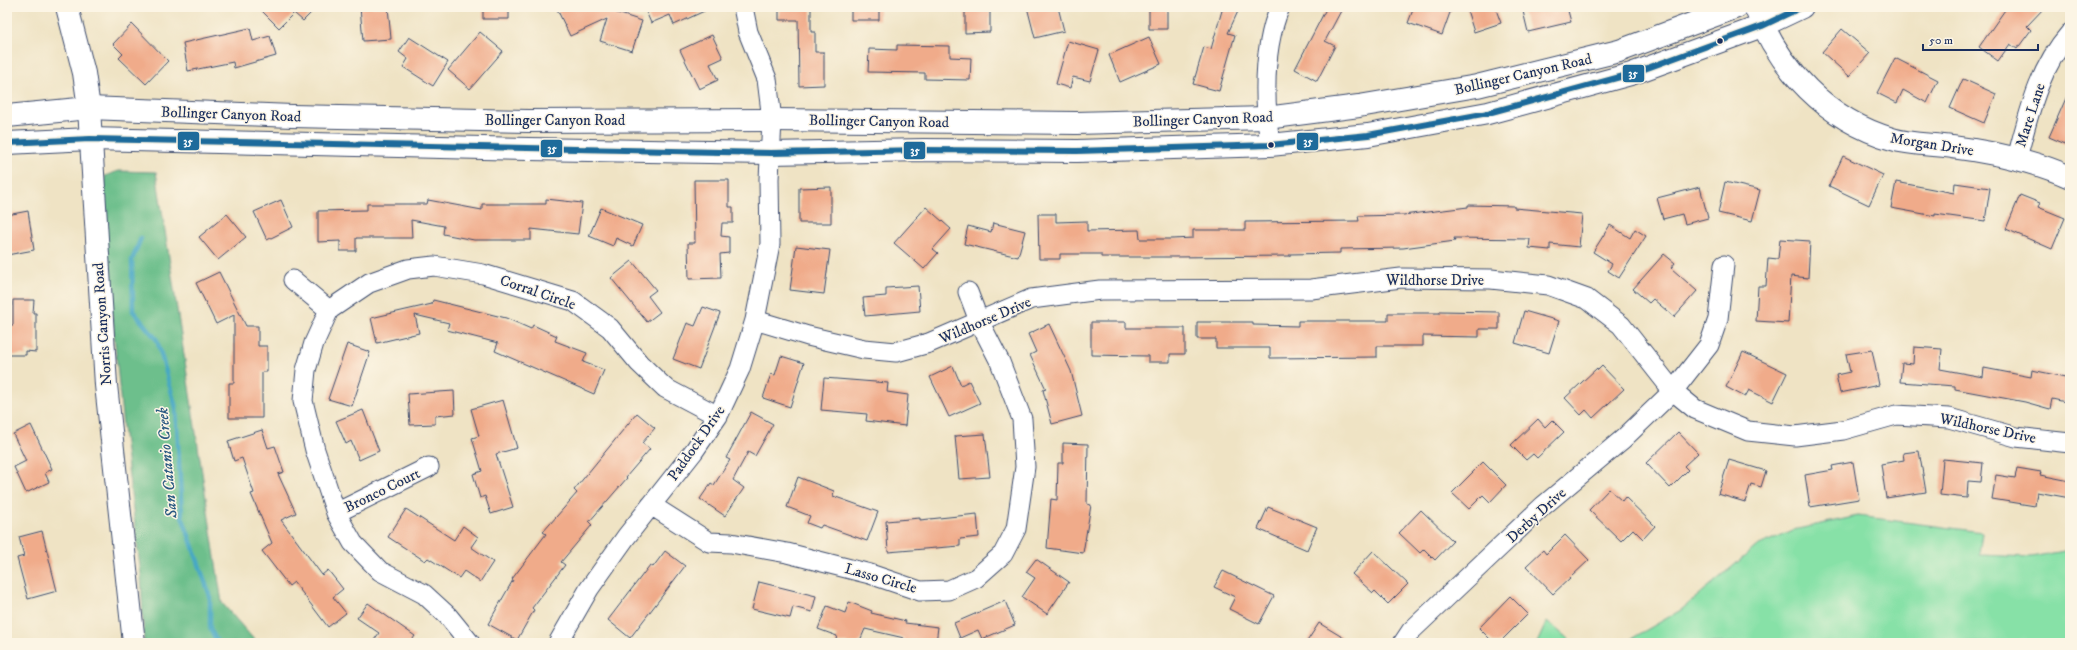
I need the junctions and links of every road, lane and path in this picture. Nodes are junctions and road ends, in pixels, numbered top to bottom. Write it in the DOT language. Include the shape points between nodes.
graph roads {
  1 [pos="67,7"];
  2 [pos="743,7"];
  3 [pos="1280,7"];
  4 [pos="1737,7"];
  5 [pos="1802,7"];
  6 [pos="1758,16"];
  7 [pos="2070,33"];
  8 [pos="88,108"];
  9 [pos="7,116"];
  10 [pos="1266,118"];
  11 [pos="772,120"];
  12 [pos="90,139"];
  13 [pos="7,143"];
  14 [pos="1270,145"];
  15 [pos="771,153"];
  16 [pos="2017,158"];
  17 [pos="2070,177"];
  18 [pos="1724,265"];
  19 [pos="293,280"];
  20 [pos="968,292"];
  21 [pos="329,310"];
  22 [pos="756,320"];
  23 [pos="979,321"];
  24 [pos="1673,391"];
  25 [pos="718,416"];
  26 [pos="2070,443"];
  27 [pos="429,467"];
  28 [pos="651,505"];
  29 [pos="336,513"];
  30 [pos="134,643"];
  31 [pos="470,643"];
  32 [pos="558,643"];
  33 [pos="1403,643"];
  1 -- 8 [label="main road, Norris Canyon Road" via="84,73"];
  2 -- 11 [label="street, Paddock Drive" via="748,32 767,79"];
  3 -- 10 [label="street" via="1275,20 1266,74"];
  4 -- 10 [label="main road, Bollinger Canyon Road" via="1619,51 1478,86 1359,106"];
  5 -- 6 [label="main road, Bollinger Canyon Road"];
  6 -- 14 [label="main road, Bollinger Canyon Road" via="1631,74 1488,113 1368,135"];
  6 -- 16 [label="main road, Morgan Drive" via="1796,76 1813,96 1849,122 1893,140"];
  7 -- 16 [label="street, Mare Lane" via="2057,47 2034,96"];
  8 -- 9 [label="main road, Bollinger Canyon Road"];
  8 -- 11 [label="main road, Bollinger Canyon Road" via="473,120"];
  8 -- 12 [label="main road, Norris Canyon Road"];
  10 -- 11 [label="main road, Bollinger Canyon Road" via="1076,123"];
  10 -- 14 [label="street"];
  11 -- 15 [label="street, Paddock Drive"];
  12 -- 13 [label="main road, Bollinger Canyon Road"];
  12 -- 15 [label="main road, Bollinger Canyon Road"];
  12 -- 30 [label="main road, Norris Canyon Road" via="106,385"];
  14 -- 15 [label="main road, Bollinger Canyon Road" via="1077,151"];
  15 -- 22 [label="street, Paddock Drive" via="770,244"];
  16 -- 17 [label="main road, Morgan Drive" via="2049,167"];
  18 -- 24 [label="street, Derby Drive" via="1718,319 1708,345"];
  19 -- 21 [label="street"];
  20 -- 23 [label="street, Lasso Circle"];
  21 -- 25 [label="street, Corral Circle" via="369,283 408,269 434,266 483,274 573,301 610,328 639,363 665,388"];
  21 -- 29 [label="street" via="314,343 306,370 302,401"];
  22 -- 23 [label="street, Wildhorse Drive" via="864,349 896,352 929,343"];
  22 -- 25 [label="street, Paddock Drive" via="740,369"];
  23 -- 24 [label="street, Wildhorse Drive" via="1031,299 1100,290 1311,289 1401,278 1490,279 1548,285 1587,299 1621,325"];
  23 -- 28 [label="street, Lasso Circle" via="1000,362 1022,419 1025,467 1016,529 1003,554 976,578 949,590 920,591 870,574 788,553 731,543 709,542"];
  24 -- 26 [label="street, Wildhorse Drive" via="1695,409 1748,432 1795,436 1843,430 1896,415 1949,418 2016,436"];
  24 -- 33 [label="street, Derby Drive" via="1623,439 1543,506 1411,631"];
  25 -- 28 [label="street, Paddock Drive"];
  27 -- 29 [label="street, Bronco Court"];
  28 -- 32 [label="street, Paddock Drive" via="588,589"];
  29 -- 31 [label="street" via="353,543 380,571 424,594 448,616"];
}
